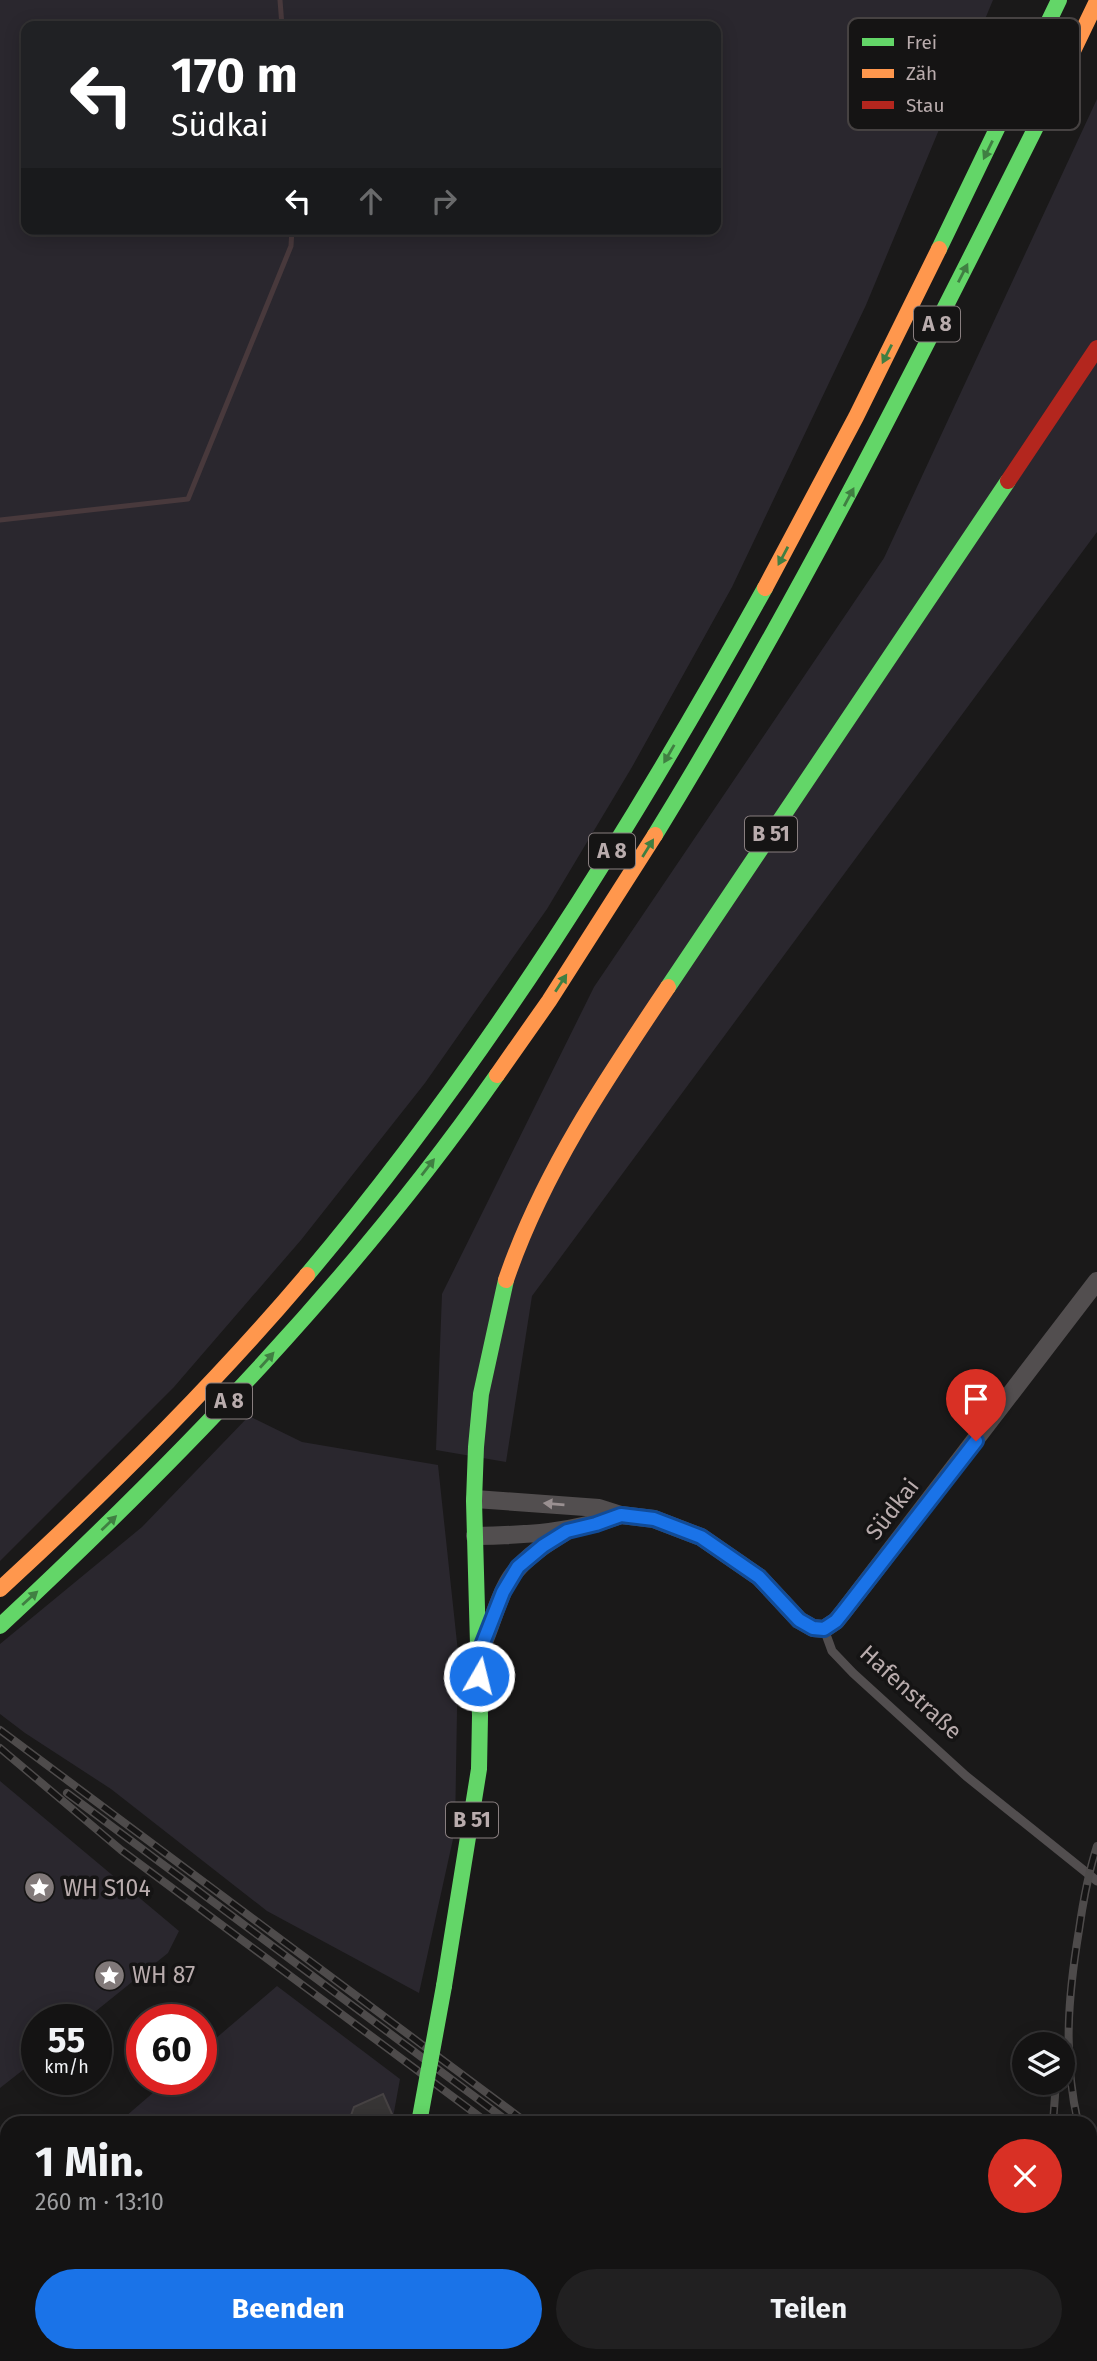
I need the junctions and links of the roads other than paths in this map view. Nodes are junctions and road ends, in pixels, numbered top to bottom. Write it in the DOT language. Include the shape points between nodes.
graph roads {
  1 [pos="1059,0"];
  2 [pos="1097,1"];
  3 [pos="1039,13"];
  4 [pos="1039,18"];
  5 [pos="1050,18"];
  6 [pos="1080,38"];
  7 [pos="997,130"];
  8 [pos="1035,130"];
  9 [pos="1097,348"];
  10 [pos="1097,1281"];
  11 [pos="475,1499"];
  12 [pos="621,1515"];
  13 [pos="567,1531"];
  14 [pos="475,1536"];
  15 [pos="0,1589"];
  16 [pos="0,1626"];
  17 [pos="824,1629"];
  18 [pos="479,1653"];
  19 [pos="1097,1881"];
  20 [pos="420,2116"];
  1 -- 5 [label="main road, A 8"];
  6 -- 2 [label="main road, A 8, one-way"];
  3 -- 4 [label="lane"];
  7 -- 15 [label="main road, A 8, one-way" via="782,558 644,798 527,984 365,1205 287,1298 138,1457"];
  16 -- 8 [label="main road, A 8, one-way" via="157,1476 307,1315 394,1211 548,1003 672,810 776,632"];
  9 -- 11 [label="main road, B 51" via="619,1057 578,1125 507,1276 481,1394"];
  10 -- 17 [label="street, Südkai" via="844,1611"];
  12 -- 11 [label="street, one-way" via="599,1508"];
  11 -- 14 [label="main road, B 51"];
  12 -- 13 [label="street"];
  12 -- 17 [label="street" via="654,1519 701,1537 759,1577 799,1620"];
  13 -- 14 [label="street"];
  13 -- 18 [label="street" via="543,1546 510,1578"];
  14 -- 18 [label="main road, B 51"];
  17 -- 19 [label="lane, Hafenstraße" via="832,1651 853,1673 966,1776"];
  18 -- 20 [label="main road, B 51, bridge" via="477,1785"];
}
